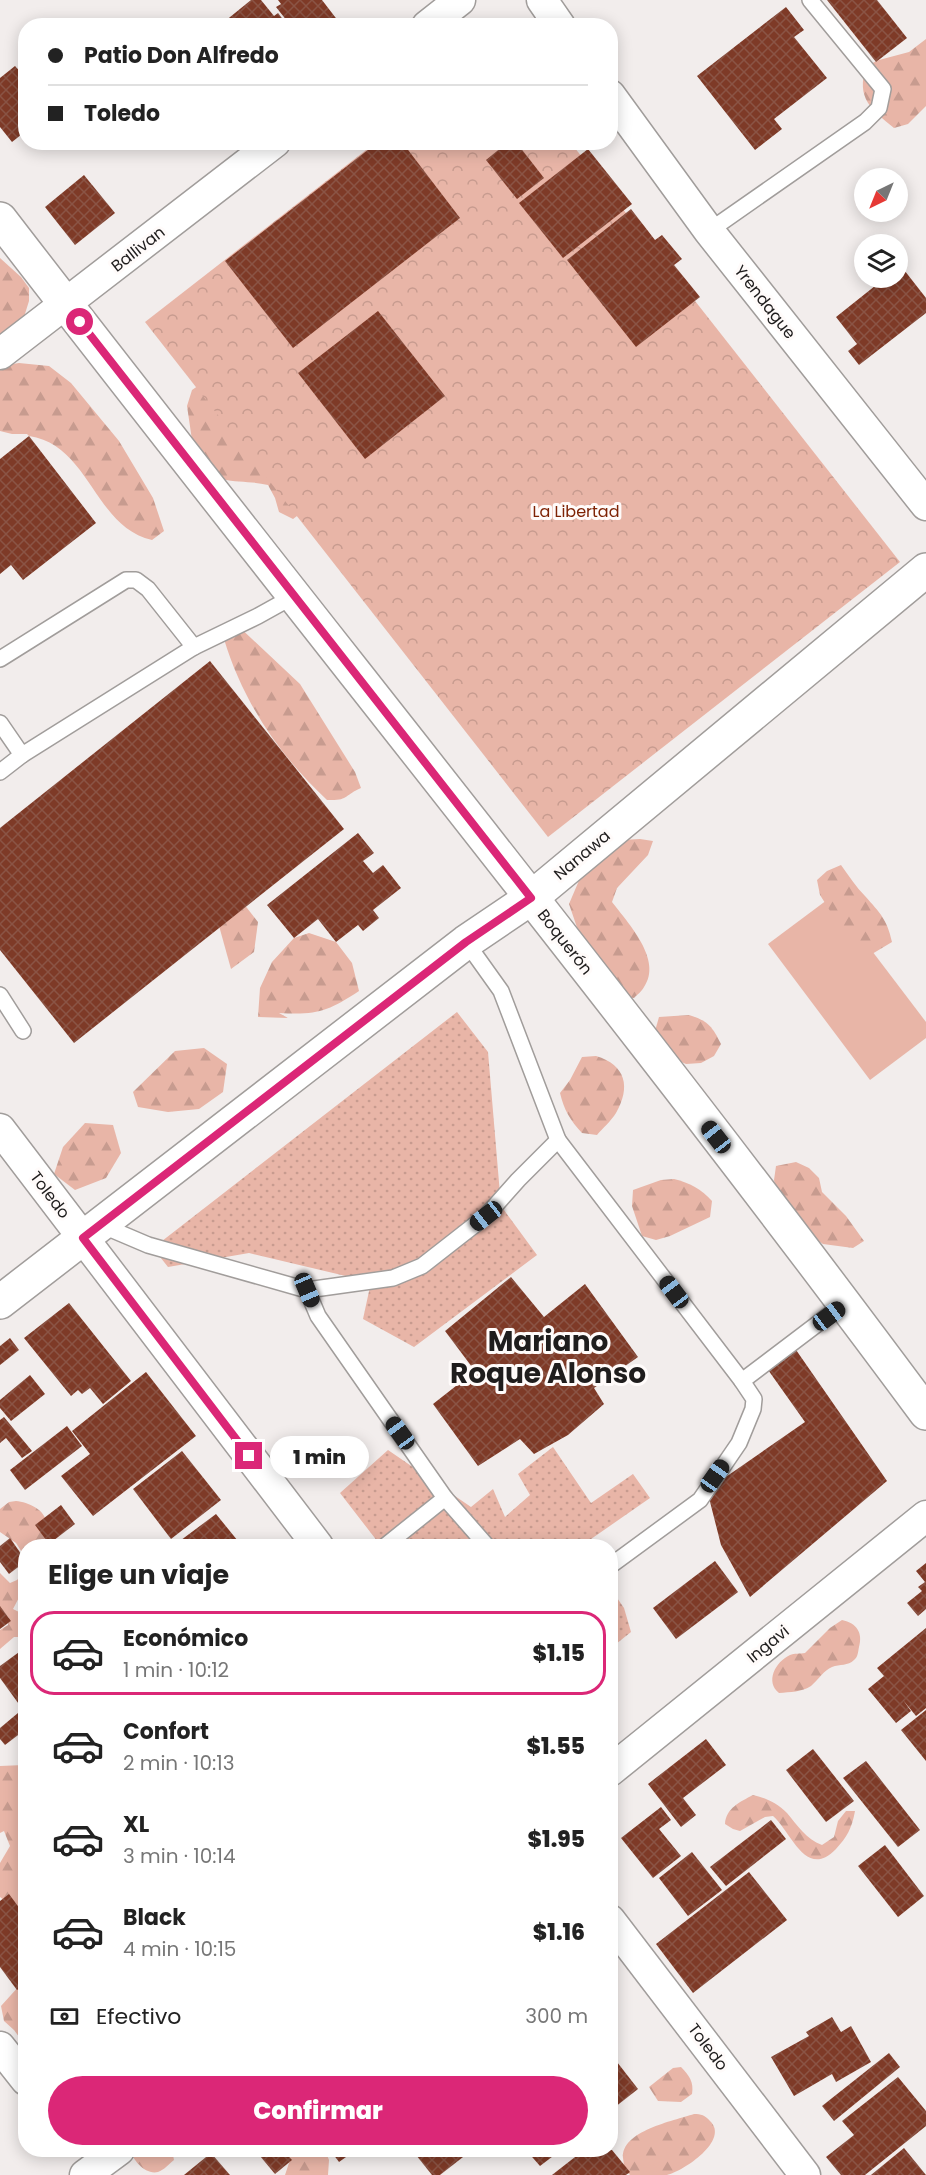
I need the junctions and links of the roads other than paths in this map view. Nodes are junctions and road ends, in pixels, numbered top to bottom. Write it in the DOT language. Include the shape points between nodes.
graph roads {
  1 [pos="460,0"];
  2 [pos="542,0"];
  3 [pos="810,0"];
  4 [pos="437,18"];
  5 [pos="554,18"];
  6 [pos="618,106"];
  7 [pos="265,150"];
  8 [pos="0,219"];
  9 [pos="709,231"];
  10 [pos="66,304"];
  11 [pos="0,354"];
  12 [pos="926,505"];
  13 [pos="926,570"];
  14 [pos="294,596"];
  15 [pos="194,647"];
  16 [pos="0,659"];
  17 [pos="0,723"];
  18 [pos="22,755"];
  19 [pos="0,772"];
  20 [pos="531,898"];
  21 [pos="466,942"];
  22 [pos="0,995"];
  23 [pos="23,1031"];
  24 [pos="0,1129"];
  25 [pos="558,1140"];
  26 [pos="92,1231"];
  27 [pos="307,1290"];
  28 [pos="0,1302"];
  29 [pos="845,1303"];
  30 [pos="742,1381"];
  31 [pos="926,1413"];
  32 [pos="445,1498"];
  33 [pos="926,1516"];
  34 [pos="313,1539"];
  35 [pos="394,1539"];
  36 [pos="481,1539"];
  37 [pos="618,1560"];
  38 [pos="618,1765"];
  39 [pos="618,1930"];
  40 [pos="0,2047"];
  41 [pos="18,2070"];
  42 [pos="107,2157"];
  43 [pos="90,2167"];
  44 [pos="805,2175"];
  1 -- 4 [label="street"];
  2 -- 5 [label="street"];
  3 -- 9 [label="lane" via="883,89 879,108 865,123"];
  6 -- 9 [label="street, Yrendague"];
  7 -- 10 [label="street, Ballivan"];
  8 -- 10 [label="street, Boquerón"];
  9 -- 12 [label="street, Yrendague"];
  10 -- 11 [label="street, Ballivan"];
  10 -- 14 [label="street, Boquerón"];
  13 -- 20 [label="street, Nanawa"];
  14 -- 15 [label="lane"];
  14 -- 20 [label="street, Boquerón"];
  15 -- 16 [label="lane" via="148,589 136,580 126,580"];
  15 -- 18 [label="lane"];
  17 -- 18 [label="lane"];
  18 -- 19 [label="lane"];
  20 -- 21 [label="street, Nanawa"];
  20 -- 29 [label="street, Boquerón"];
  21 -- 25 [label="lane" via="501,991"];
  21 -- 26 [label="street, Nanawa"];
  22 -- 23 [label="lane"];
  24 -- 26 [label="street, Toledo"];
  25 -- 27 [label="lane" via="486,1216 422,1266 393,1278"];
  25 -- 30 [label="lane"];
  26 -- 27 [label="lane"];
  26 -- 28 [label="street, Nanawa"];
  26 -- 34 [label="street, Toledo"];
  27 -- 32 [label="lane" via="318,1316"];
  29 -- 30 [label="lane"];
  29 -- 31 [label="street, Boquerón"];
  30 -- 37 [label="lane" via="755,1404 739,1443 700,1500"];
  32 -- 35 [label="lane"];
  32 -- 36 [label="lane"];
  33 -- 38 [label="street, Ingavi"];
  39 -- 44 [label="street, Toledo"];
  40 -- 41 [label="street"];
  42 -- 43 [label="street"];
}
